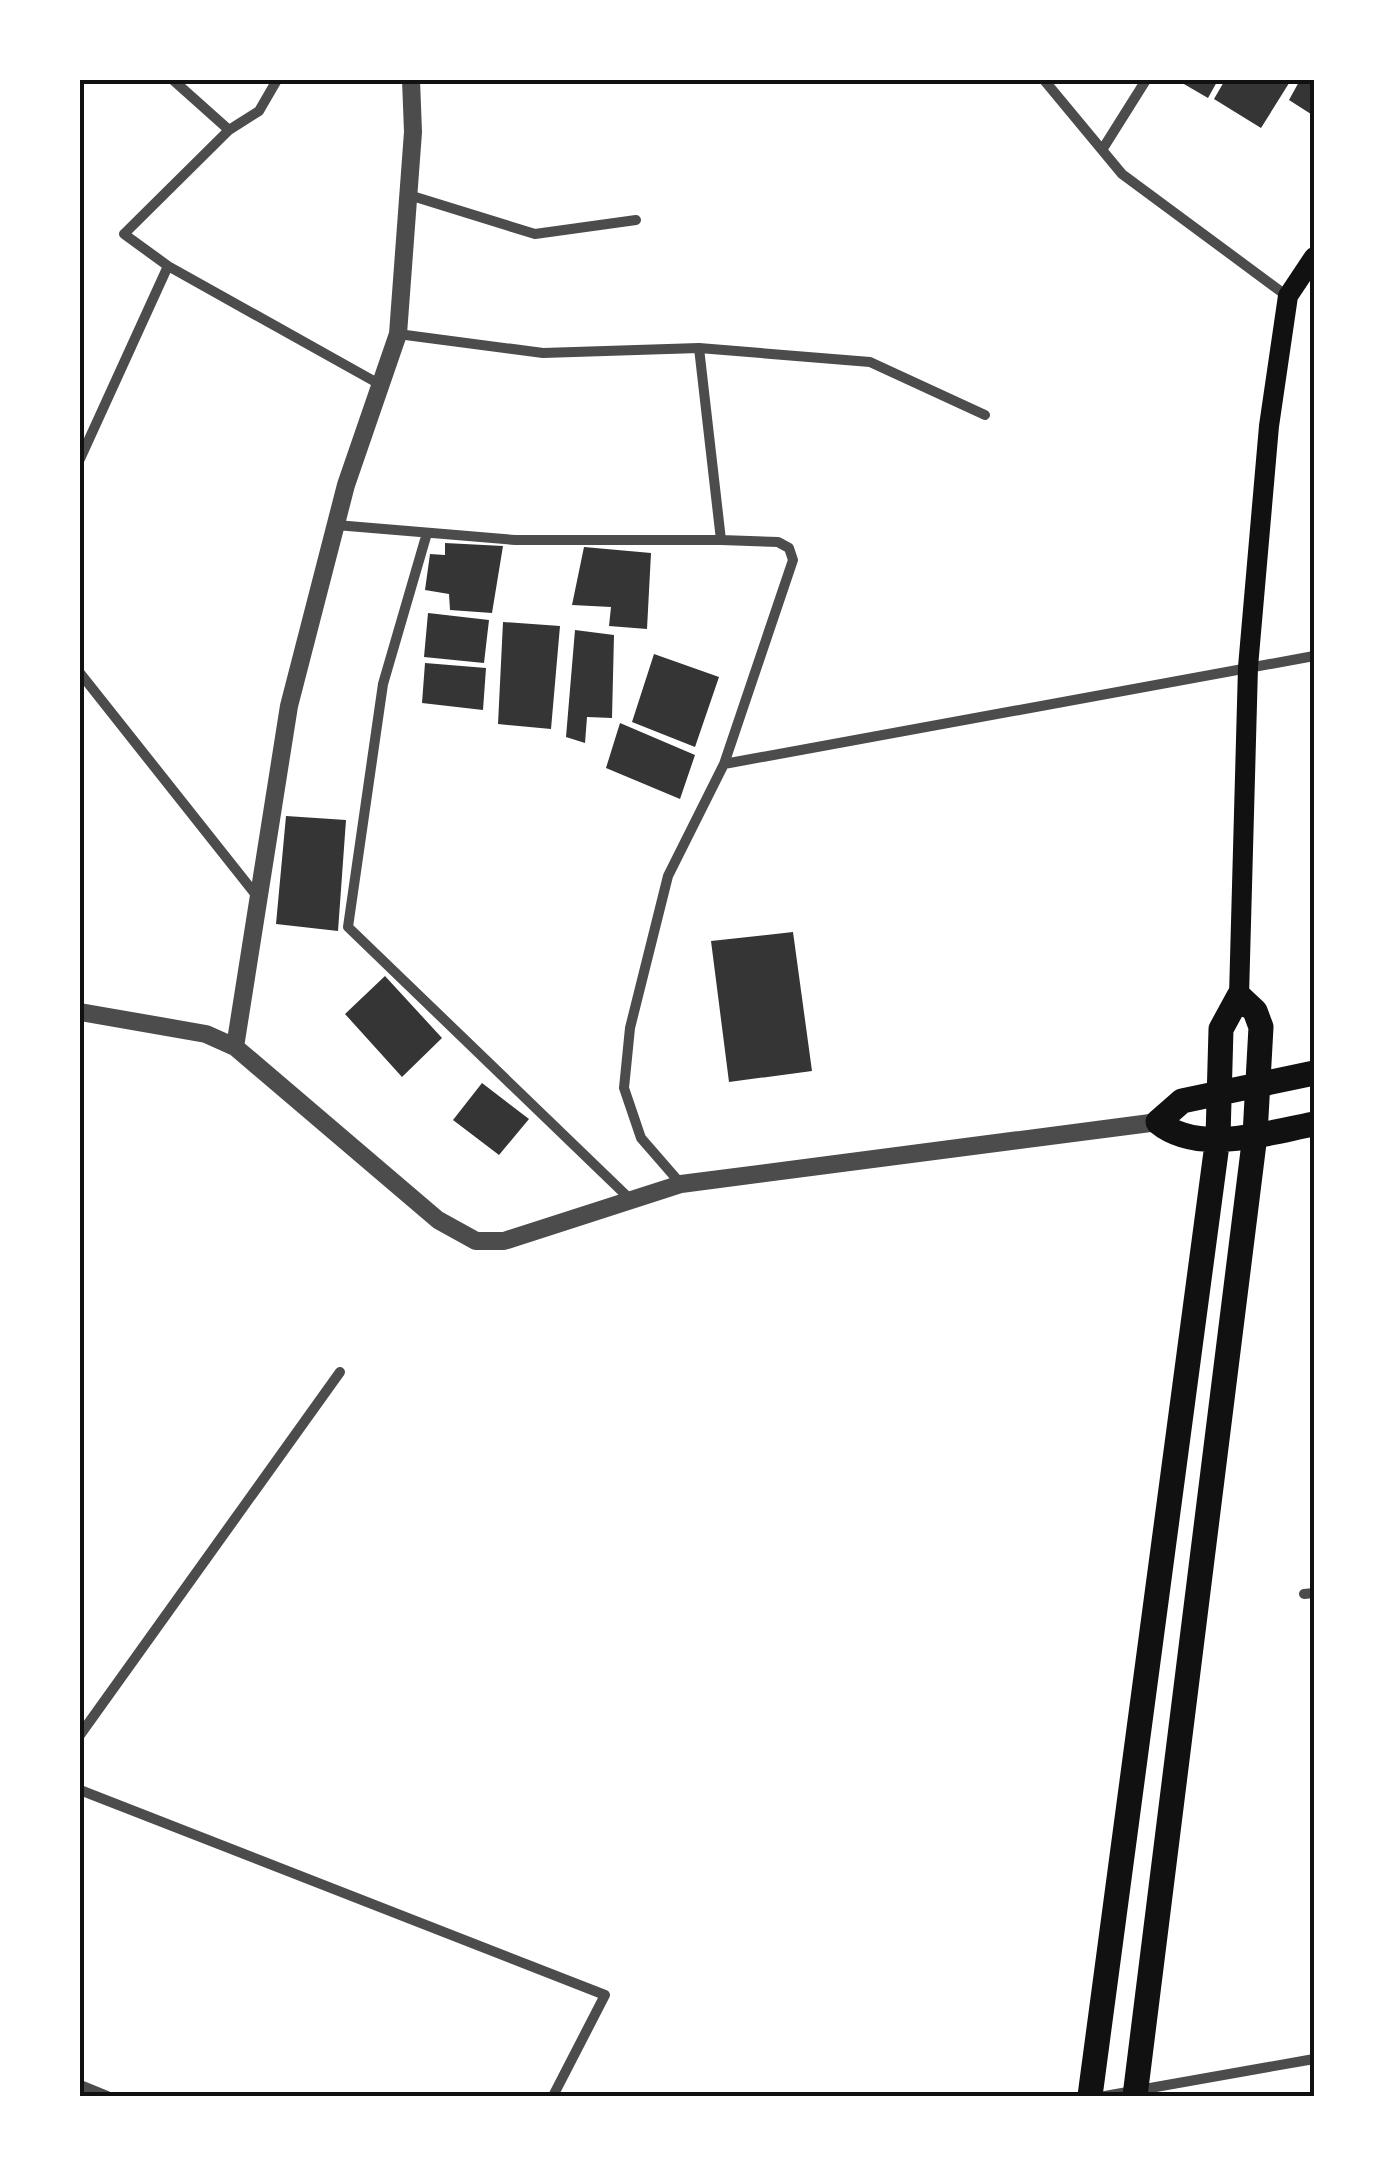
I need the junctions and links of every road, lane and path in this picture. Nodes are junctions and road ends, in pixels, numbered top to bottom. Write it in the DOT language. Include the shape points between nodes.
graph roads {
  1 [pos="173,80"];
  2 [pos="277,80"];
  3 [pos="411,80"];
  4 [pos="1044,80"];
  5 [pos="1146,80"];
  6 [pos="229,130"];
  7 [pos="1102,150"];
  8 [pos="408,195"];
  9 [pos="636,220"];
  10 [pos="1314,258"];
  11 [pos="168,266"];
  12 [pos="1288,296"];
  13 [pos="398,334"];
  14 [pos="700,348"];
  15 [pos="381,385"];
  16 [pos="985,415"];
  17 [pos="80,458"];
  18 [pos="336,525"];
  19 [pos="426,533"];
  20 [pos="721,540"];
  21 [pos="1314,656"];
  22 [pos="1248,667"];
  23 [pos="80,672"];
  24 [pos="724,764"];
  25 [pos="256,895"];
  26 [pos="1239,996"];
  27 [pos="80,1012"];
  28 [pos="235,1047"];
  29 [pos="1314,1072"];
  30 [pos="1260,1084"];
  31 [pos="1219,1092"];
  32 [pos="1158,1122"];
  33 [pos="1314,1124"];
  34 [pos="1256,1135"];
  35 [pos="1218,1137"];
  36 [pos="681,1184"];
  37 [pos="632,1201"];
  38 [pos="340,1372"];
  39 [pos="80,1735"];
  40 [pos="80,1790"];
  41 [pos="1314,2059"];
  42 [pos="80,2086"];
  43 [pos="1136,2093"];
  44 [pos="107,2096"];
  45 [pos="553,2096"];
  46 [pos="1090,2096"];
  47 [pos="1105,2096"];
  1 -- 6 [label="street"];
  2 -- 6 [label="street" via="259,111"];
  3 -- 8 [label="street"];
  4 -- 7 [label="street"];
  5 -- 7 [label="street"];
  6 -- 11 [label="street" via="124,234"];
  7 -- 12 [label="street" via="1122,174"];
  8 -- 9 [label="street" via="534,234"];
  8 -- 13 [label="street"];
  10 -- 12 [label="main road"];
  11 -- 15 [label="street"];
  11 -- 17 [label="street"];
  12 -- 22 [label="main road"];
  13 -- 14 [label="street" via="543,353"];
  13 -- 15 [label="street"];
  14 -- 16 [label="street" via="870,362"];
  14 -- 20 [label="street"];
  15 -- 18 [label="street"];
  18 -- 19 [label="street"];
  18 -- 25 [label="street" via="289,706"];
  19 -- 20 [label="street"];
  19 -- 37 [label="street" via="383,684 348,927"];
  20 -- 24 [label="street" via="778,542 793,560"];
  21 -- 22 [label="street"];
  22 -- 24 [label="street"];
  22 -- 26 [label="main road"];
  23 -- 25 [label="street"];
  24 -- 36 [label="street" via="668,876 630,1028 624,1088 641,1138"];
  25 -- 28 [label="street"];
  26 -- 30 [label="main road" via="1259,1018"];
  26 -- 31 [label="main road" via="1220,1029"];
  27 -- 28 [label="street" via="206,1034"];
  28 -- 37 [label="street" via="438,1220 476,1241 504,1241"];
  29 -- 30 [label="main road"];
  30 -- 31 [label="main road"];
  30 -- 34 [label="main road"];
  31 -- 32 [label="main road" via="1182,1101"];
  31 -- 35 [label="main road"];
  32 -- 35 [label="main road" via="1182,1138"];
  32 -- 36 [label="street"];
  33 -- 34 [label="main road"];
  34 -- 35 [label="main road"];
  34 -- 43 [label="main road"];
  35 -- 46 [label="main road"];
  36 -- 37 [label="street"];
  38 -- 39 [label="street"];
  40 -- 45 [label="street" via="605,1995"];
  41 -- 43 [label="street"];
  42 -- 44 [label="street"];
  43 -- 47 [label="street"];
}
